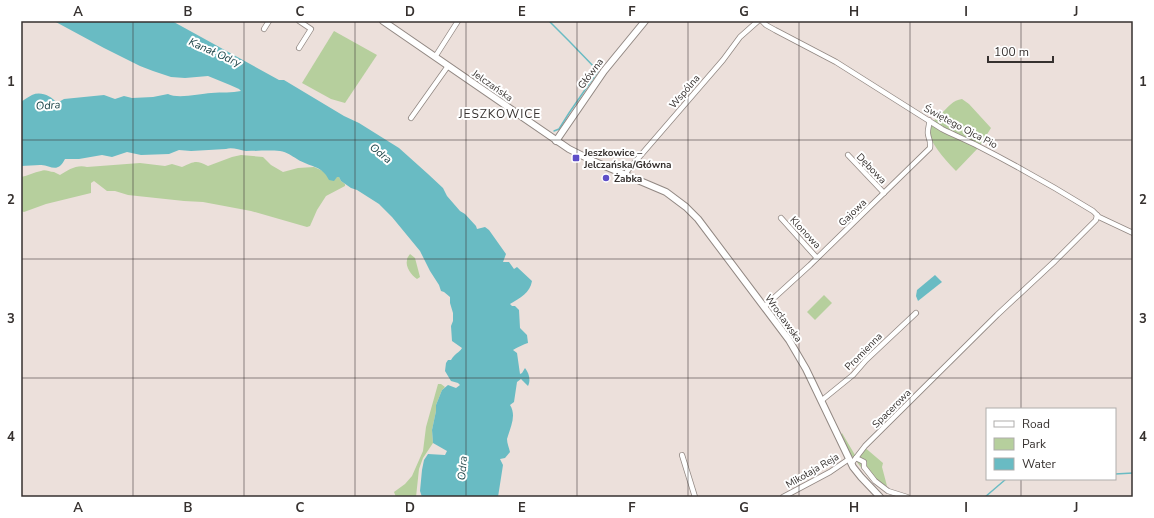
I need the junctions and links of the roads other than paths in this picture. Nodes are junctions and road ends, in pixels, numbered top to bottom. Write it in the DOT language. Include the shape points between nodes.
graph roads {
  1 [pos="269,21"];
  2 [pos="298,21"];
  3 [pos="383,21"];
  4 [pos="458,21"];
  5 [pos="645,21"];
  6 [pos="758,21"];
  7 [pos="762,21"];
  8 [pos="264,29"];
  9 [pos="299,48"];
  10 [pos="435,57"];
  11 [pos="448,66"];
  12 [pos="411,118"];
  13 [pos="929,120"];
  14 [pos="556,141"];
  15 [pos="848,155"];
  16 [pos="625,175"];
  17 [pos="638,180"];
  18 [pos="884,193"];
  19 [pos="1097,216"];
  20 [pos="781,218"];
  21 [pos="1133,233"];
  22 [pos="817,258"];
  23 [pos="764,307"];
  24 [pos="916,313"];
  25 [pos="821,401"];
  26 [pos="682,456"];
  27 [pos="856,458"];
  28 [pos="850,461"];
  29 [pos="695,497"];
  30 [pos="783,497"];
  31 [pos="880,497"];
  32 [pos="907,497"];
  1 -- 8 [label="street"];
  2 -- 9 [label="street" via="311,29"];
  3 -- 10 [label="main road, Jelczańska"];
  4 -- 10 [label="street"];
  5 -- 14 [label="main road, Główna" via="604,71"];
  6 -- 16 [label="street, Wspólna" via="740,37"];
  7 -- 13 [label="street, Świętego Ojca Pio" via="836,62"];
  10 -- 11 [label="main road, Jelczańska"];
  11 -- 12 [label="street"];
  11 -- 14 [label="main road, Jelczańska"];
  13 -- 18 [label="street, Gajowa" via="927,133 931,141 930,148"];
  13 -- 19 [label="street, Świętego Ojca Pio" via="1015,166 1093,211"];
  14 -- 16 [label="main road, Jelczańska" via="593,162"];
  15 -- 18 [label="street, Dębowa"];
  16 -- 17 [label="main road, Jelczańska"];
  17 -- 23 [label="main road, Wrocławska" via="666,192 698,219"];
  18 -- 22 [label="street, Gajowa"];
  19 -- 21 [label="street, Świętego Ojca Pio"];
  19 -- 27 [label="street, Spacerowa" via="1096,220 997,315 865,446"];
  20 -- 22 [label="street, Klonowa"];
  22 -- 23 [label="street, Gajowa"];
  23 -- 25 [label="main road, Wrocławska" via="789,340"];
  24 -- 25 [label="street, Promienna" via="853,375"];
  25 -- 28 [label="main road, Wrocławska"];
  26 -- 29 [label="street"];
  27 -- 28 [label="street, Spacerowa"];
  27 -- 32 [label="street" via="864,462 869,474 883,488"];
  28 -- 30 [label="street, Mikołaja Reja"];
  28 -- 31 [label="main road, Wrocławska"];
}
